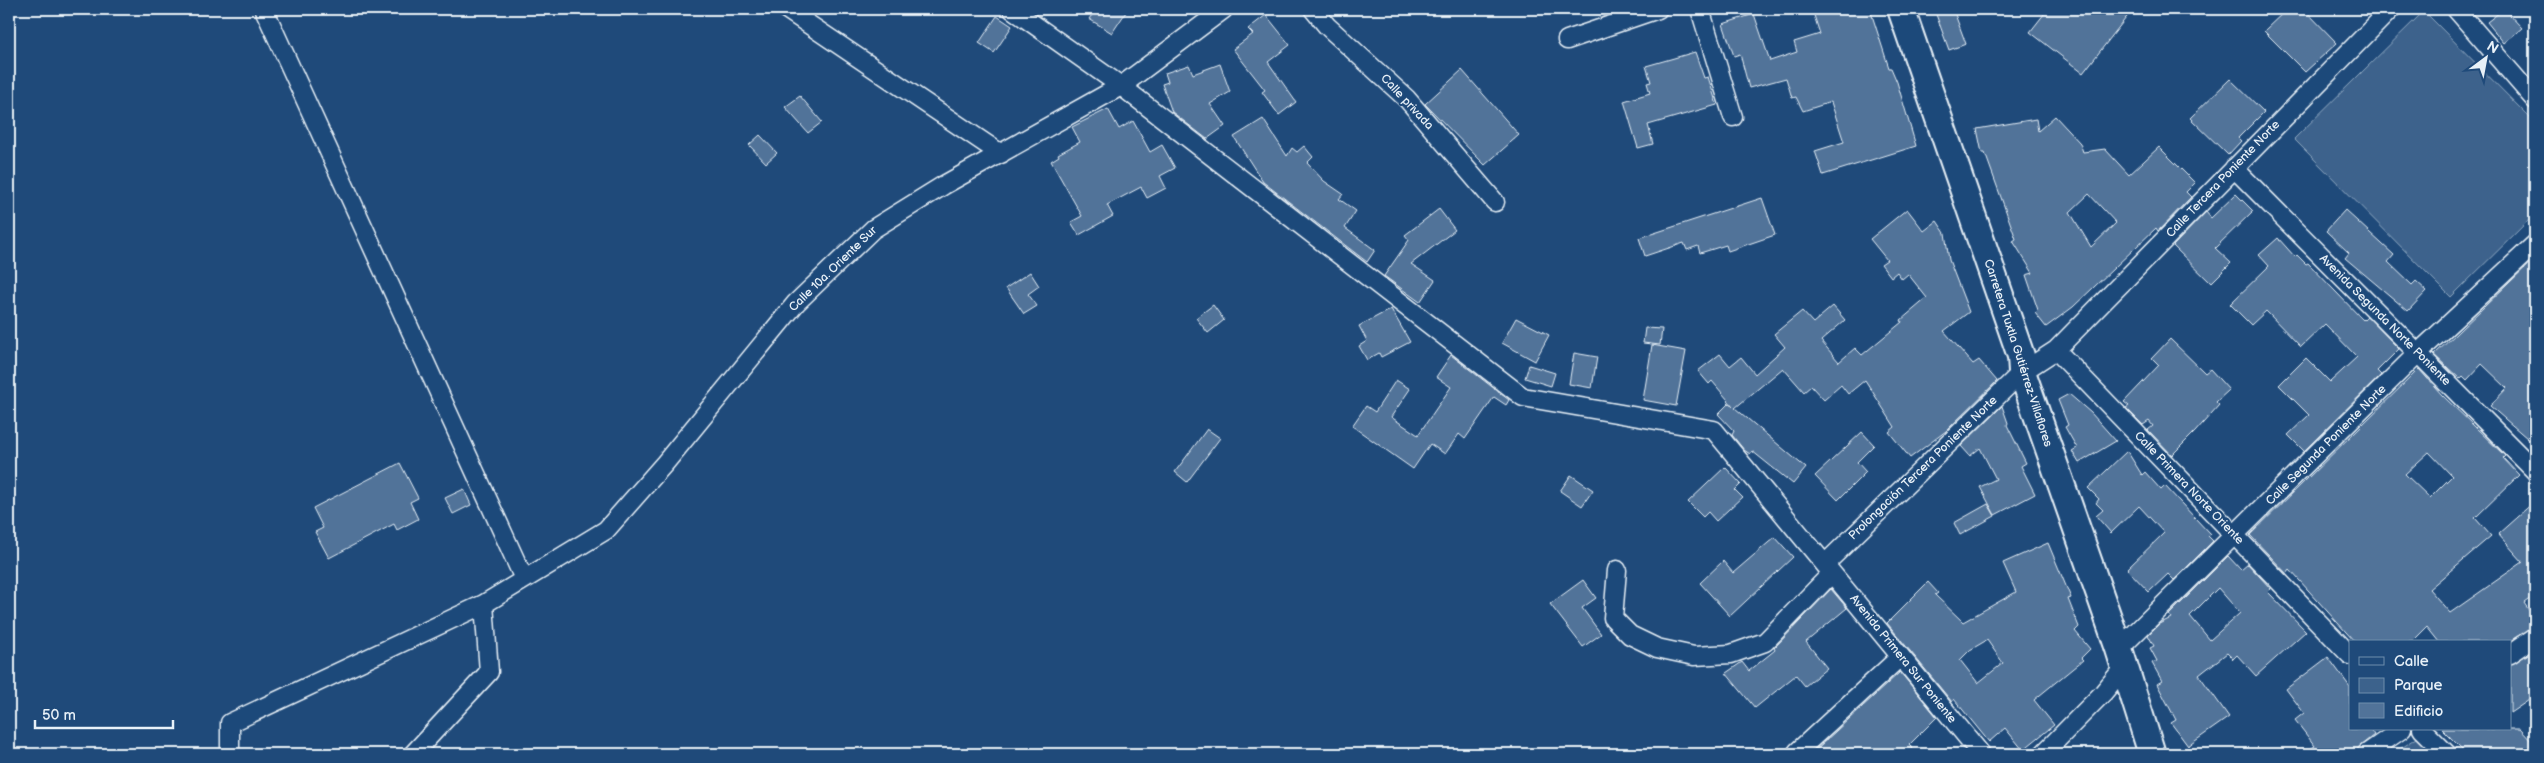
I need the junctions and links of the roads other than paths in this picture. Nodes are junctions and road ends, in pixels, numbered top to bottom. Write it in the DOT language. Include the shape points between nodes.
graph roads {
  1 [pos="264,9"];
  2 [pos="786,9"];
  3 [pos="1012,9"];
  4 [pos="1224,9"];
  5 [pos="1313,9"];
  6 [pos="1658,9"];
  7 [pos="1700,9"];
  8 [pos="1902,9"];
  9 [pos="2391,9"];
  10 [pos="2456,9"];
  11 [pos="1567,40"];
  12 [pos="1121,86"];
  13 [pos="2535,100"];
  14 [pos="1733,117"];
  15 [pos="1001,154"];
  16 [pos="2234,168"];
  17 [pos="1495,202"];
  18 [pos="2535,244"];
  19 [pos="2056,350"];
  20 [pos="2418,353"];
  21 [pos="2022,372"];
  22 [pos="2535,471"];
  23 [pos="2234,536"];
  24 [pos="1829,568"];
  25 [pos="1617,570"];
  26 [pos="524,579"];
  27 [pos="484,604"];
  28 [pos="2535,637"];
  29 [pos="2512,653"];
  30 [pos="2349,654"];
  31 [pos="1900,657"];
  32 [pos="2122,658"];
  33 [pos="2401,730"];
  34 [pos="2423,730"];
  35 [pos="1797,752"];
  36 [pos="230,754"];
  37 [pos="413,754"];
  38 [pos="1981,754"];
  39 [pos="2043,754"];
  40 [pos="2152,754"];
  41 [pos="2366,754"];
  42 [pos="2447,754"];
  1 -- 26 [label="street"];
  2 -- 15 [label="street"];
  3 -- 12 [label="street, Avenida Primera Sur Poniente"];
  4 -- 12 [label="street, Calle 10a. Oriente Sur"];
  5 -- 17 [label="street, Calle privada" via="1327,26 1407,99"];
  6 -- 11 [label="street"];
  7 -- 14 [label="street"];
  8 -- 21 [label="main road, Carretera Tuxtla Gutiérrez-Villaflores" via="2021,356"];
  9 -- 16 [label="street, Calle Tercera Poniente Norte"];
  10 -- 13 [label="street"];
  12 -- 15 [label="street, Calle 10a. Oriente Sur"];
  12 -- 24 [label="street, Avenida Primera Sur Poniente" via="1523,397 1714,430"];
  15 -- 26 [label="street, Calle 10a. Oriente Sur" via="872,229 796,303 606,530"];
  16 -- 19 [label="street, Calle Tercera Poniente Norte"];
  16 -- 20 [label="street, Avenida Segunda Norte Poniente"];
  18 -- 20 [label="street, Calle Segunda Poniente Norte"];
  19 -- 21 [label="street"];
  19 -- 23 [label="street, Calle Primera Norte Oriente"];
  20 -- 22 [label="street, Avenida Segunda Norte Poniente"];
  20 -- 23 [label="street, Calle Segunda Poniente Norte"];
  21 -- 24 [label="street, Prolongación Tercera Poniente Norte"];
  21 -- 32 [label="main road, Carretera Tuxtla Gutiérrez-Villaflores"];
  23 -- 30 [label="street, Calle Primera Norte Oriente"];
  23 -- 32 [label="street, Calle Segunda Poniente Norte"];
  24 -- 25 [label="street, Prolongación Tercera Poniente Norte" via="1765,642 1731,654 1694,656 1657,648 1630,636 1613,618"];
  24 -- 31 [label="street, Avenida Primera Sur Poniente"];
  26 -- 27 [label="street, Calle 10a. Oriente Sur"];
  27 -- 36 [label="street, Calle 10a. Oriente Sur" via="230,722"];
  27 -- 37 [label="street" via="489,672"];
  28 -- 29 [label="street"];
  31 -- 35 [label="street"];
  31 -- 38 [label="street, Avenida Primera Sur Poniente"];
  32 -- 39 [label="street, Calle Segunda Poniente Norte" via="2103,693"];
  32 -- 40 [label="main road, Carretera Tuxtla Gutiérrez-Villaflores"];
  33 -- 41 [label="street"];
  34 -- 42 [label="street"];
}
